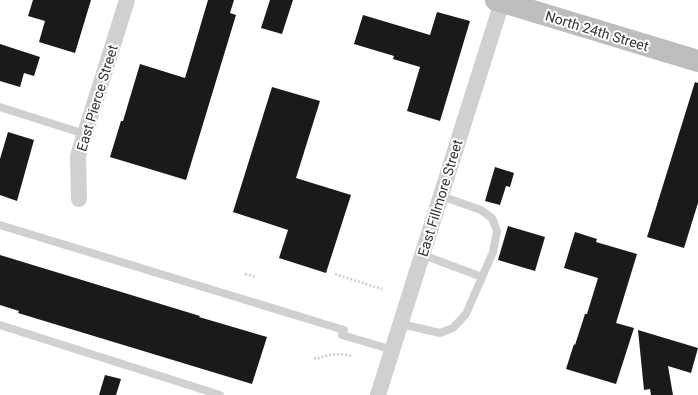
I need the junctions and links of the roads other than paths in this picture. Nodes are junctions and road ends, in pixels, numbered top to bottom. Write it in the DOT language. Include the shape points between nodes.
graph roads {
  1 [pos="127,0"];
  2 [pos="499,1"];
  3 [pos="698,61"];
  4 [pos="0,107"];
  5 [pos="85,134"];
  6 [pos="441,196"];
  7 [pos="78,198"];
  8 [pos="0,225"];
  9 [pos="422,255"];
  10 [pos="482,277"];
  11 [pos="401,324"];
  12 [pos="0,325"];
  13 [pos="392,350"];
  14 [pos="220,395"];
  15 [pos="378,395"];
  1 -- 5 [label="street, East Pierce Street"];
  2 -- 3 [label="main road, North 24th Street"];
  2 -- 6 [label="street, East Fillmore Street"];
  4 -- 5 [label="lane"];
  5 -- 7 [label="street, East Pierce Street" via="78,156"];
  6 -- 9 [label="street, East Fillmore Street"];
  6 -- 10 [label="lane" via="481,210 492,218 497,231 493,252"];
  8 -- 13 [label="lane" via="343,332"];
  9 -- 10 [label="lane"];
  9 -- 11 [label="street, East Fillmore Street"];
  10 -- 11 [label="lane" via="466,314 453,328 440,333"];
  11 -- 13 [label="street, East Fillmore Street"];
  12 -- 14 [label="lane"];
  13 -- 15 [label="street, East Fillmore Street"];
}
